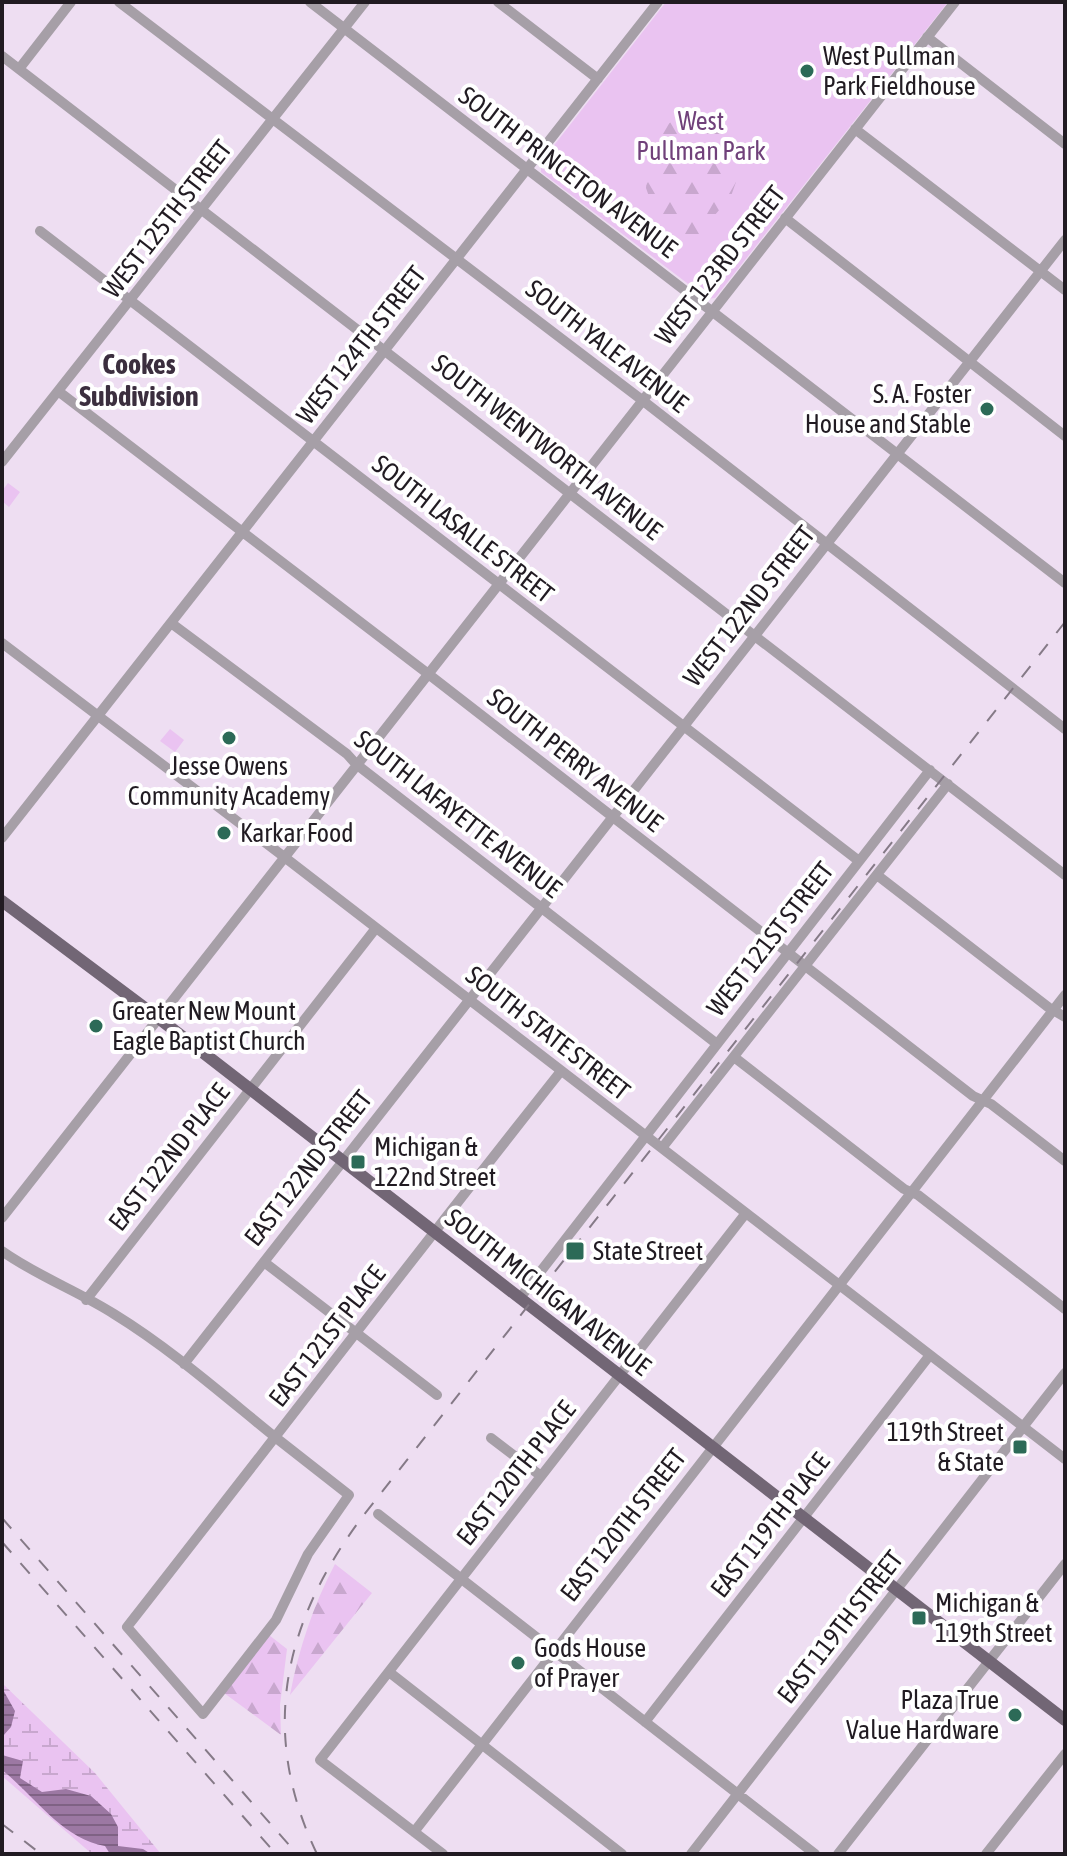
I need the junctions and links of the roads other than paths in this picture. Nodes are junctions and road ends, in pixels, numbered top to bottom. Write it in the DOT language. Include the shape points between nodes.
graph roads {
  1 [pos="71,2"];
  2 [pos="119,2"];
  3 [pos="310,2"];
  4 [pos="365,2"];
  5 [pos="498,2"];
  6 [pos="658,2"];
  7 [pos="955,2"];
  8 [pos="344,29"];
  9 [pos="927,37"];
  10 [pos="2,56"];
  11 [pos="19,69"];
  12 [pos="598,79"];
  13 [pos="273,120"];
  14 [pos="855,129"];
  15 [pos="1065,144"];
  16 [pos="527,169"];
  17 [pos="202,210"];
  18 [pos="785,218"];
  19 [pos="40,231"];
  20 [pos="1065,240"];
  21 [pos="457,259"];
  22 [pos="1040,271"];
  23 [pos="1065,290"];
  24 [pos="130,300"];
  25 [pos="713,309"];
  26 [pos="385,350"];
  27 [pos="969,362"];
  28 [pos="58,391"];
  29 [pos="642,400"];
  30 [pos="1065,436"];
  31 [pos="313,441"];
  32 [pos="897,453"];
  33 [pos="2,462"];
  34 [pos="570,492"];
  35 [pos="242,532"];
  36 [pos="826,543"];
  37 [pos="498,583"];
  38 [pos="1065,583"];
  39 [pos="171,623"];
  40 [pos="754,635"];
  41 [pos="2,643"];
  42 [pos="427,673"];
  43 [pos="98,715"];
  44 [pos="683,726"];
  45 [pos="1065,729"];
  46 [pos="356,764"];
  47 [pos="930,770"];
  48 [pos="948,784"];
  49 [pos="611,816"];
  50 [pos="2,838"];
  51 [pos="283,856"];
  52 [pos="859,861"];
  53 [pos="877,875"];
  54 [pos="1065,875"];
  55 [pos="2,901"];
  56 [pos="540,907"];
  57 [pos="376,928"];
  58 [pos="788,953"];
  59 [pos="805,966"];
  60 [pos="1065,995"];
  61 [pos="468,999"];
  62 [pos="1054,1010"];
  63 [pos="157,1017"];
  64 [pos="1065,1017"];
  65 [pos="717,1044"];
  66 [pos="734,1057"];
  67 [pos="561,1071"];
  68 [pos="249,1090"];
  69 [pos="983,1100"];
  70 [pos="645,1135"];
  71 [pos="662,1148"];
  72 [pos="341,1161"];
  73 [pos="1065,1161"];
  74 [pos="911,1192"];
  75 [pos="746,1213"];
  76 [pos="2,1218"];
  77 [pos="435,1233"];
  78 [pos="2,1251"];
  79 [pos="264,1262"];
  80 [pos="838,1284"];
  81 [pos="520,1298"];
  82 [pos="86,1300"];
  83 [pos="1065,1309"];
  84 [pos="357,1333"];
  85 [pos="930,1355"];
  86 [pos="184,1364"];
  87 [pos="1065,1373"];
  88 [pos="619,1375"];
  89 [pos="437,1395"];
  90 [pos="1023,1427"];
  91 [pos="275,1437"];
  92 [pos="491,1438"];
  93 [pos="712,1447"];
  94 [pos="1065,1459"];
  95 [pos="541,1476"];
  96 [pos="378,1514"];
  97 [pos="804,1518"];
  98 [pos="1065,1564"];
  99 [pos="461,1579"];
  100 [pos="897,1590"];
  101 [pos="553,1652"];
  102 [pos="989,1661"];
  103 [pos="389,1672"];
  104 [pos="1065,1720"];
  105 [pos="645,1722"];
  106 [pos="481,1745"];
  107 [pos="1065,1754"];
  108 [pos="738,1794"];
  109 [pos="414,1832"];
  110 [pos="621,1853"];
  111 [pos="443,1854"];
  112 [pos="691,1854"];
  113 [pos="815,1854"];
  114 [pos="838,1854"];
  115 [pos="986,1854"];
  1 -- 11 [label="street"];
  2 -- 13 [label="street, SOUTH YALE AVENUE"];
  3 -- 8 [label="street, SOUTH PRINCETON AVENUE"];
  4 -- 8 [label="street, WEST 125TH STREET"];
  5 -- 12 [label="street"];
  6 -- 12 [label="street, WEST 124TH STREET"];
  7 -- 9 [label="street, WEST 123RD STREET"];
  8 -- 13 [label="street, WEST 125TH STREET"];
  8 -- 16 [label="street, SOUTH PRINCETON AVENUE"];
  9 -- 14 [label="street, WEST 123RD STREET"];
  9 -- 15 [label="street"];
  10 -- 11 [label="street, SOUTH WENTWORTH AVENUE"];
  11 -- 17 [label="street, SOUTH WENTWORTH AVENUE"];
  12 -- 16 [label="street, WEST 124TH STREET"];
  13 -- 17 [label="street, WEST 125TH STREET"];
  13 -- 21 [label="street, SOUTH YALE AVENUE"];
  14 -- 18 [label="street, WEST 123RD STREET"];
  14 -- 22 [label="street"];
  16 -- 21 [label="street, WEST 124TH STREET"];
  16 -- 25 [label="street, SOUTH PRINCETON AVENUE"];
  17 -- 24 [label="street, WEST 125TH STREET"];
  17 -- 26 [label="street, SOUTH WENTWORTH AVENUE"];
  18 -- 25 [label="street, WEST 123RD STREET"];
  18 -- 27 [label="street"];
  19 -- 24 [label="street, SOUTH LASALLE STREET"];
  20 -- 22 [label="street, WEST 122ND STREET"];
  21 -- 26 [label="street, WEST 124TH STREET"];
  21 -- 29 [label="street, SOUTH YALE AVENUE"];
  22 -- 23 [label="street"];
  22 -- 27 [label="street, WEST 122ND STREET"];
  24 -- 28 [label="street, WEST 125TH STREET"];
  24 -- 31 [label="street, SOUTH LASALLE STREET"];
  25 -- 29 [label="street, WEST 123RD STREET"];
  25 -- 32 [label="street, SOUTH PRINCETON AVENUE"];
  26 -- 31 [label="street, WEST 124TH STREET"];
  26 -- 34 [label="street, SOUTH WENTWORTH AVENUE"];
  27 -- 30 [label="street"];
  27 -- 32 [label="street, WEST 122ND STREET"];
  28 -- 33 [label="street, WEST 125TH STREET"];
  28 -- 35 [label="street, SOUTH PERRY AVENUE"];
  29 -- 34 [label="street, WEST 123RD STREET"];
  29 -- 36 [label="street, SOUTH YALE AVENUE"];
  31 -- 35 [label="street, WEST 124TH STREET"];
  31 -- 37 [label="street, SOUTH LASALLE STREET"];
  32 -- 36 [label="street, WEST 122ND STREET"];
  32 -- 38 [label="street, SOUTH PRINCETON AVENUE"];
  34 -- 37 [label="street, WEST 123RD STREET"];
  34 -- 40 [label="street, SOUTH WENTWORTH AVENUE"];
  35 -- 39 [label="street, WEST 124TH STREET"];
  35 -- 42 [label="street, SOUTH PERRY AVENUE"];
  36 -- 40 [label="street, WEST 122ND STREET"];
  36 -- 45 [label="street, SOUTH YALE AVENUE"];
  37 -- 42 [label="street, WEST 123RD STREET"];
  37 -- 44 [label="street, SOUTH LASALLE STREET"];
  39 -- 43 [label="street, WEST 124TH STREET"];
  39 -- 46 [label="street, SOUTH LAFAYETTE AVENUE"];
  40 -- 44 [label="street, WEST 122ND STREET"];
  40 -- 47 [label="street, SOUTH WENTWORTH AVENUE"];
  41 -- 43 [label="street, SOUTH STATE STREET"];
  42 -- 46 [label="street, WEST 123RD STREET"];
  42 -- 49 [label="street, SOUTH PERRY AVENUE"];
  43 -- 50 [label="street, WEST 124TH STREET"];
  43 -- 51 [label="street, SOUTH STATE STREET"];
  44 -- 49 [label="street, WEST 122ND STREET"];
  44 -- 52 [label="street, SOUTH LASALLE STREET"];
  46 -- 51 [label="street, WEST 123RD STREET"];
  46 -- 56 [label="street, SOUTH LAFAYETTE AVENUE"];
  47 -- 48 [label="street, SOUTH WENTWORTH AVENUE"];
  47 -- 52 [label="street, WEST 121ST STREET"];
  48 -- 53 [label="street, WEST 121ST STREET"];
  48 -- 54 [label="street, SOUTH WENTWORTH AVENUE"];
  49 -- 56 [label="street, WEST 122ND STREET"];
  49 -- 58 [label="street, SOUTH PERRY AVENUE"];
  51 -- 57 [label="street, SOUTH STATE STREET"];
  51 -- 63 [label="street, WEST 123RD STREET"];
  52 -- 58 [label="street, WEST 121ST STREET"];
  53 -- 59 [label="street, WEST 121ST STREET"];
  53 -- 62 [label="street"];
  55 -- 63 [label="main road, SOUTH MICHIGAN AVENUE"];
  56 -- 61 [label="street, WEST 122ND STREET"];
  56 -- 65 [label="street, SOUTH LAFAYETTE AVENUE"];
  57 -- 61 [label="street, SOUTH STATE STREET"];
  57 -- 68 [label="street, EAST 122ND PLACE"];
  58 -- 59 [label="street, SOUTH PERRY AVENUE"];
  58 -- 65 [label="street, WEST 121ST STREET"];
  59 -- 66 [label="street, WEST 121ST STREET"];
  59 -- 69 [label="street, SOUTH PERRY AVENUE"];
  60 -- 62 [label="street, EAST 120TH STREET"];
  61 -- 67 [label="street, SOUTH STATE STREET"];
  61 -- 72 [label="street, EAST 122ND STREET"];
  62 -- 64 [label="street"];
  62 -- 69 [label="street, EAST 120TH STREET"];
  63 -- 68 [label="main road, SOUTH MICHIGAN AVENUE"];
  63 -- 76 [label="street, WEST 123RD STREET"];
  65 -- 70 [label="street, WEST 121ST STREET"];
  66 -- 71 [label="street, WEST 121ST STREET"];
  66 -- 74 [label="street"];
  67 -- 70 [label="street, SOUTH STATE STREET"];
  67 -- 77 [label="street, EAST 121ST PLACE"];
  68 -- 72 [label="main road, SOUTH MICHIGAN AVENUE"];
  68 -- 82 [label="street, EAST 122ND PLACE"];
  69 -- 73 [label="street, SOUTH PERRY AVENUE"];
  69 -- 74 [label="street, EAST 120TH STREET"];
  70 -- 71 [label="street, SOUTH STATE STREET"];
  70 -- 81 [label="street, WEST 121ST STREET"];
  71 -- 75 [label="street, SOUTH STATE STREET"];
  72 -- 77 [label="main road, SOUTH MICHIGAN AVENUE"];
  72 -- 79 [label="street, EAST 122ND STREET"];
  74 -- 80 [label="street, EAST 120TH STREET"];
  74 -- 83 [label="street"];
  75 -- 80 [label="street, SOUTH STATE STREET"];
  75 -- 88 [label="street, EAST 120TH PLACE"];
  77 -- 81 [label="main road, SOUTH MICHIGAN AVENUE"];
  77 -- 84 [label="street, EAST 121ST PLACE"];
  78 -- 82 [label="street"];
  79 -- 84 [label="street"];
  79 -- 86 [label="street, EAST 122ND STREET"];
  80 -- 85 [label="street, SOUTH STATE STREET"];
  80 -- 93 [label="street, EAST 120TH STREET"];
  81 -- 88 [label="main road, SOUTH MICHIGAN AVENUE"];
  82 -- 86 [label="street"];
  84 -- 89 [label="street"];
  84 -- 91 [label="street, EAST 121ST PLACE"];
  85 -- 90 [label="street, SOUTH STATE STREET"];
  85 -- 97 [label="street, EAST 119TH PLACE"];
  86 -- 91 [label="street"];
  87 -- 90 [label="street, EAST 119TH STREET"];
  88 -- 93 [label="main road, SOUTH MICHIGAN AVENUE"];
  88 -- 95 [label="street, EAST 120TH PLACE"];
  90 -- 94 [label="street, SOUTH STATE STREET"];
  90 -- 100 [label="street, EAST 119TH STREET"];
  91 -- 91 [label="street, EAST 121ST PLACE" via="349,1495 308,1554 276,1620 203,1714 127,1627"];
  92 -- 95 [label="street"];
  93 -- 97 [label="main road, SOUTH MICHIGAN AVENUE"];
  93 -- 101 [label="street, EAST 120TH STREET"];
  95 -- 99 [label="street, EAST 120TH PLACE"];
  96 -- 99 [label="street"];
  97 -- 100 [label="main road, SOUTH MICHIGAN AVENUE"];
  97 -- 105 [label="street, EAST 119TH PLACE"];
  98 -- 102 [label="street"];
  99 -- 101 [label="street"];
  99 -- 103 [label="street, EAST 120TH PLACE"];
  100 -- 102 [label="main road, SOUTH MICHIGAN AVENUE"];
  100 -- 108 [label="street, EAST 119TH STREET"];
  101 -- 105 [label="street"];
  101 -- 106 [label="street, EAST 120TH STREET"];
  102 -- 104 [label="main road, SOUTH MICHIGAN AVENUE"];
  102 -- 114 [label="street"];
  103 -- 106 [label="street"];
  103 -- 109 [label="street, EAST 120TH PLACE" via="320,1760"];
  105 -- 108 [label="street"];
  106 -- 109 [label="street, EAST 120TH STREET"];
  106 -- 110 [label="street"];
  107 -- 115 [label="street"];
  108 -- 112 [label="street, EAST 119TH STREET"];
  108 -- 113 [label="street"];
  109 -- 111 [label="street"];
}
